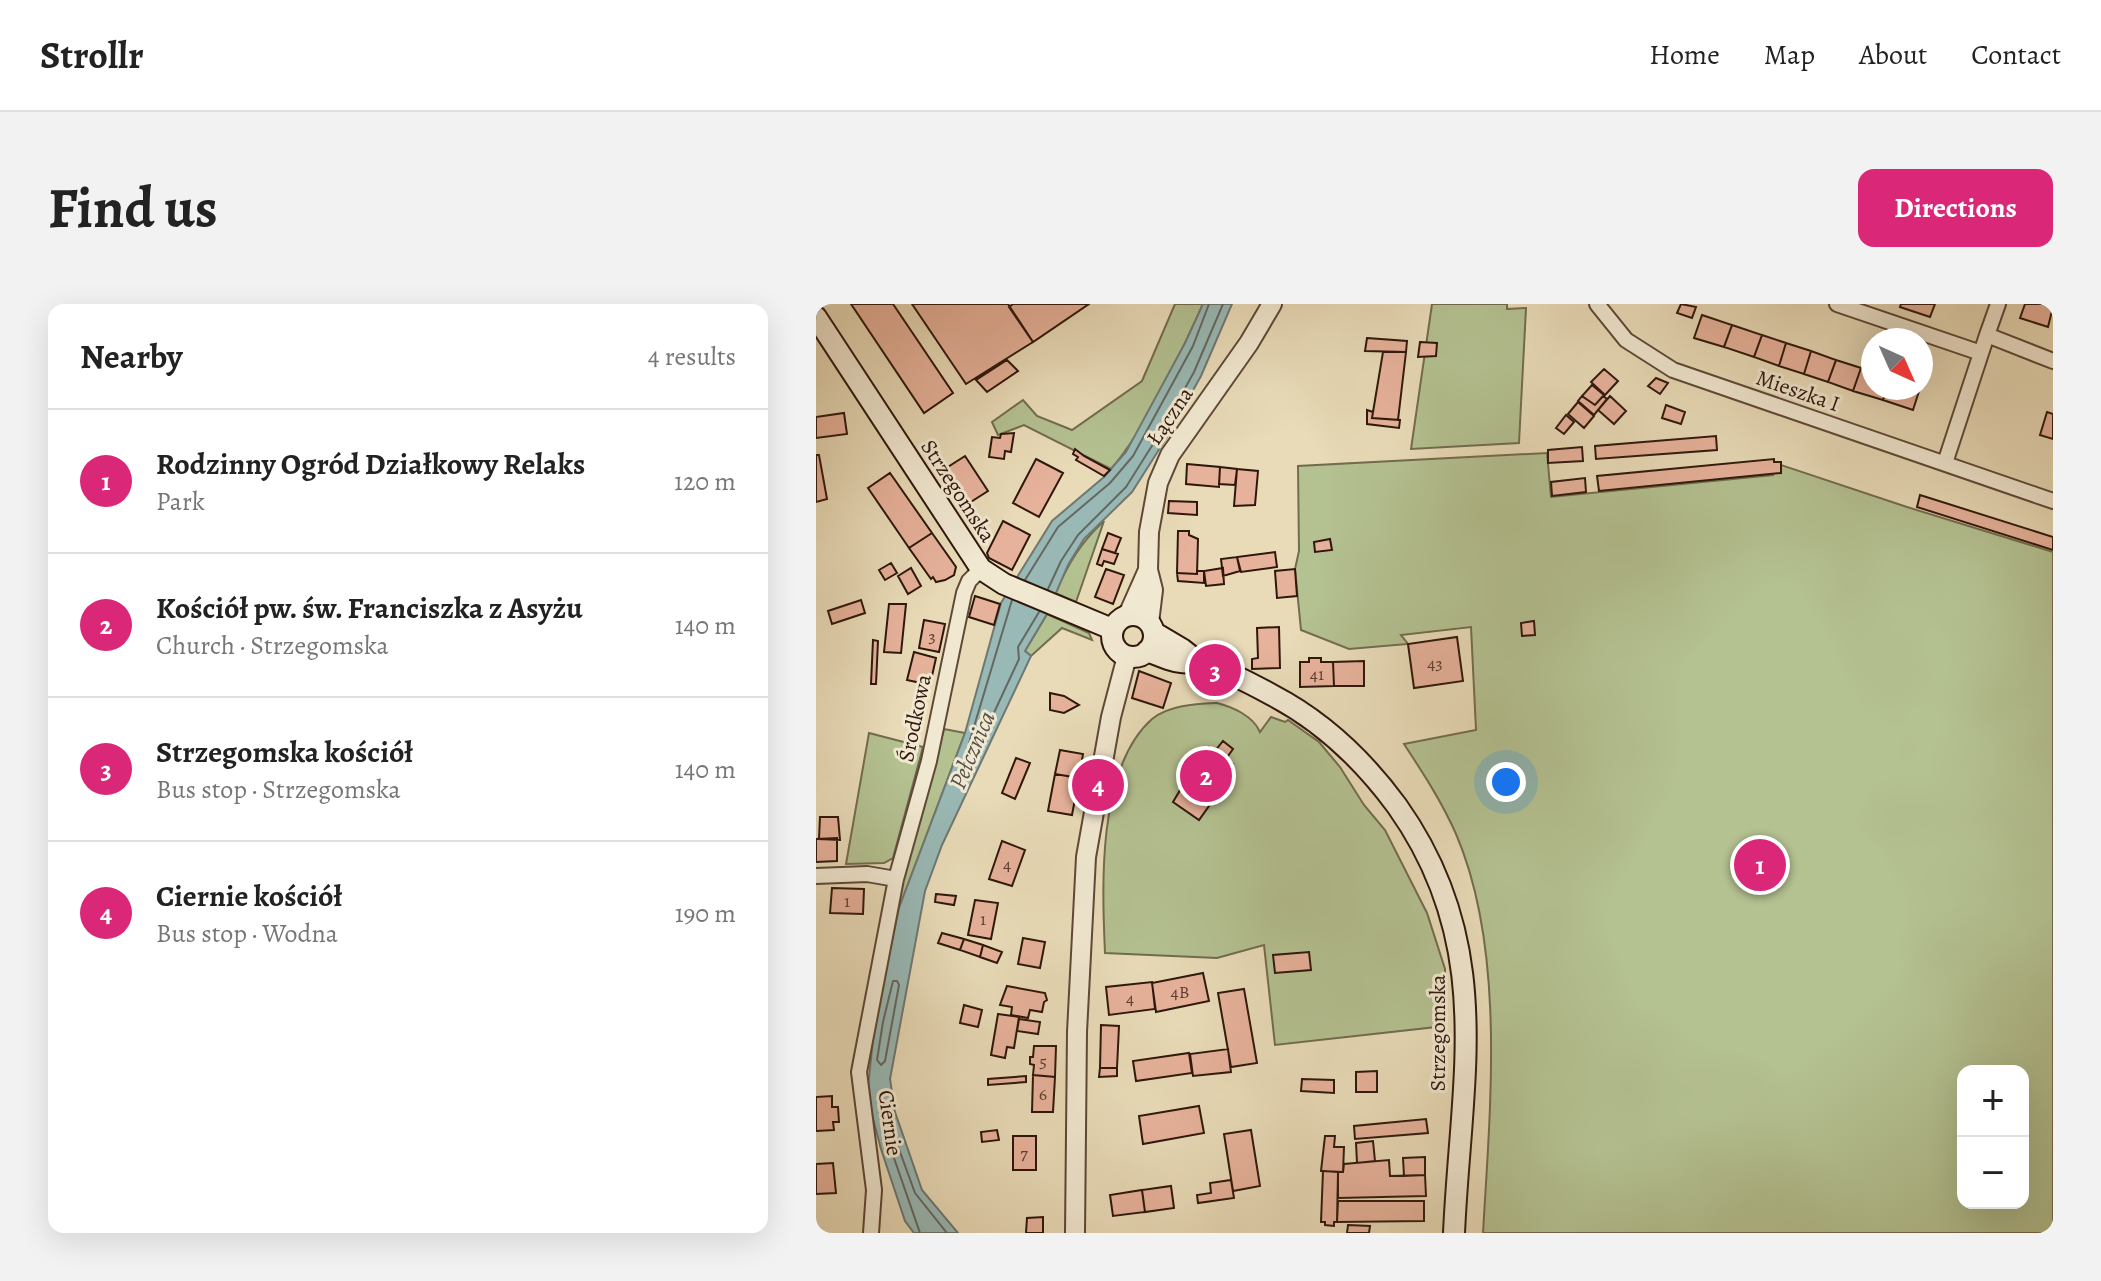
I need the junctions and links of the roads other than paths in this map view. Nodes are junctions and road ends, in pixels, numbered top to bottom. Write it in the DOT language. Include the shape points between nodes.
graph roads {
  1 [pos="1272,304"];
  2 [pos="1597,304"];
  3 [pos="1837,304"];
  4 [pos="1998,304"];
  5 [pos="816,317"];
  6 [pos="1987,335"];
  7 [pos="1981,353"];
  8 [pos="2053,361"];
  9 [pos="1945,463"];
  10 [pos="2053,501"];
  11 [pos="981,569"];
  12 [pos="1148,570"];
  13 [pos="1128,615"];
  14 [pos="1112,629"];
  15 [pos="1145,641"];
  16 [pos="816,876"];
  17 [pos="896,879"];
  18 [pos="871,1233"];
  19 [pos="1075,1233"];
  20 [pos="1454,1233"];
  1 -- 12 [label="street, Łączna" via="1170,455 1150,518"];
  2 -- 9 [label="street, Mieszka I" via="1626,340 1673,370"];
  3 -- 7 [label="street"];
  4 -- 6 [label="street"];
  5 -- 11 [label="main road, Strzegomska"];
  6 -- 7 [label="street"];
  6 -- 8 [label="street"];
  7 -- 9 [label="street"];
  9 -- 10 [label="street, Mieszka I"];
  11 -- 14 [label="main road, Strzegomska" via="1004,584"];
  11 -- 17 [label="street, Środkowa" via="964,593 929,761"];
  12 -- 13 [label="street, Łączna"];
  12 -- 15 [label="street, Łączna" via="1153,590"];
  13 -- 14 [label="main road"];
  13 -- 15 [label="main road, Strzegomska" via="1142,617"];
  14 -- 15 [label="main road" via="1115,646"];
  15 -- 19 [label="street, Łączna" via="1103,755 1089,834 1077,1032"];
  15 -- 20 [label="main road, Strzegomska" via="1182,649 1201,664 1288,704 1353,753 1387,792 1433,867 1460,951 1466,1005"];
  16 -- 17 [label="street"];
  17 -- 18 [label="street, Ciernie" via="859,1072 873,1179"];
}
